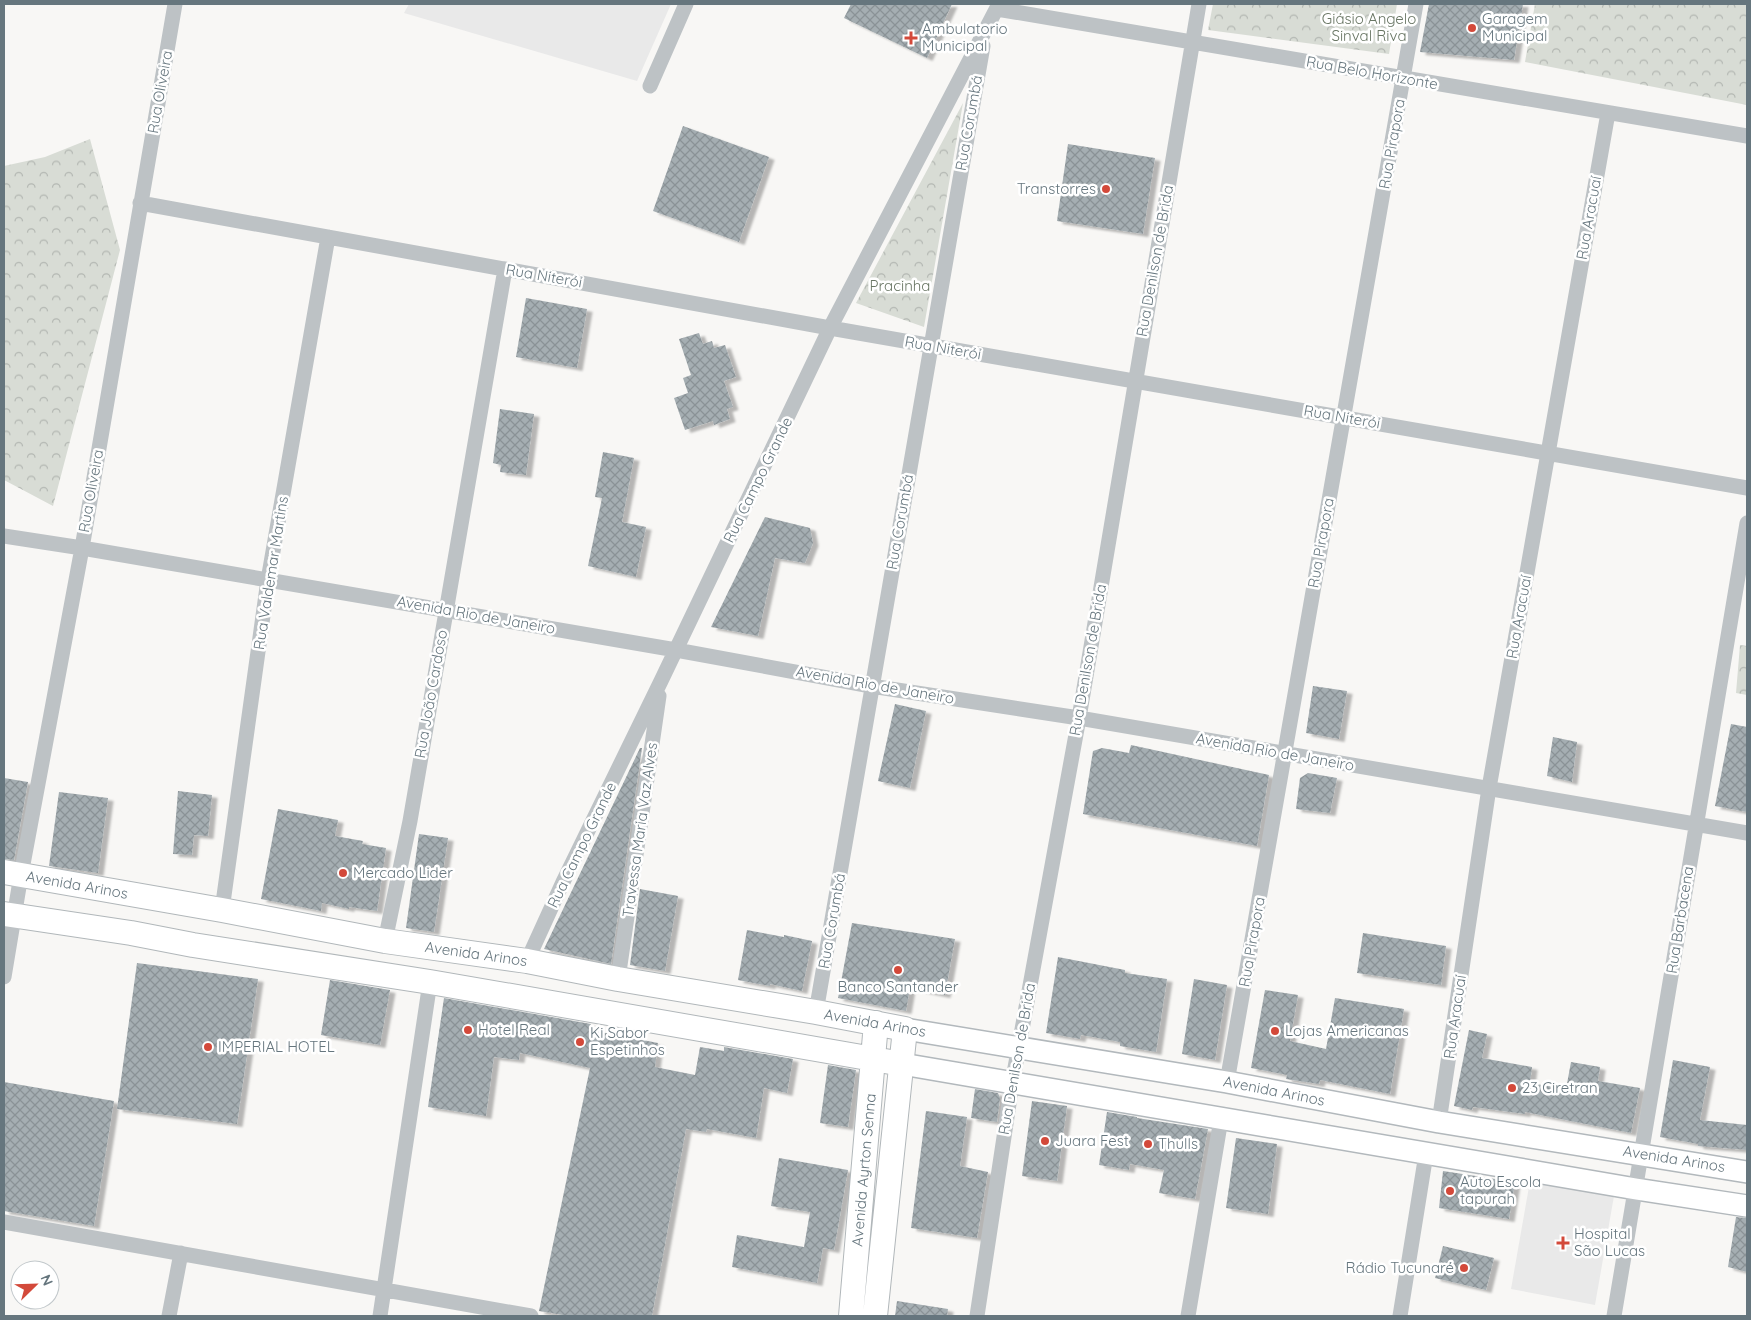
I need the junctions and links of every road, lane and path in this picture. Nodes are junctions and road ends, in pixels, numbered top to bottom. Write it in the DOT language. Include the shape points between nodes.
graph roads {
  1 [pos="175,4"];
  2 [pos="686,4"];
  3 [pos="1199,4"];
  4 [pos="1416,4"];
  5 [pos="998,6"];
  6 [pos="985,32"];
  7 [pos="1193,42"];
  8 [pos="1404,78"];
  9 [pos="650,86"];
  10 [pos="1608,113"];
  11 [pos="1747,136"];
  12 [pos="140,203"];
  13 [pos="328,237"];
  14 [pos="505,269"];
  15 [pos="830,328"];
  16 [pos="931,346"];
  17 [pos="1135,381"];
  18 [pos="1343,417"];
  19 [pos="1548,453"];
  20 [pos="1747,488"];
  21 [pos="1747,523"];
  22 [pos="4,536"];
  23 [pos="82,548"];
  24 [pos="268,580"];
  25 [pos="446,610"];
  26 [pos="676,650"];
  27 [pos="661,681"];
  28 [pos="871,686"];
  29 [pos="1079,718"];
  30 [pos="1286,754"];
  31 [pos="1489,788"];
  32 [pos="1696,824"];
  33 [pos="1747,832"];
  34 [pos="12,874"];
  35 [pos="222,910"];
  36 [pos="9,915"];
  37 [pos="386,940"];
  38 [pos="527,961"];
  39 [pos="4,978"];
  40 [pos="618,979"];
  41 [pos="430,982"];
  42 [pos="816,1012"];
  43 [pos="876,1023"];
  44 [pos="905,1029"];
  45 [pos="1018,1046"];
  46 [pos="873,1060"];
  47 [pos="902,1064"];
  48 [pos="1227,1082"];
  49 [pos="1012,1084"];
  50 [pos="1221,1119"];
  51 [pos="1440,1122"];
  52 [pos="1642,1153"];
  53 [pos="1426,1154"];
  54 [pos="1747,1172"];
  55 [pos="1636,1189"];
  56 [pos="861,1199"];
  57 [pos="887,1203"];
  58 [pos="1747,1206"];
  59 [pos="4,1222"];
  60 [pos="181,1253"];
  61 [pos="383,1290"];
  62 [pos="169,1316"];
  63 [pos="380,1316"];
  64 [pos="531,1316"];
  65 [pos="851,1316"];
  66 [pos="875,1316"];
  67 [pos="977,1316"];
  68 [pos="1188,1316"];
  69 [pos="1400,1316"];
  70 [pos="1614,1316"];
  1 -- 12 [label="street, Rua Oliveira"];
  2 -- 9 [label="street"];
  3 -- 7 [label="street, Rua Denilson de Brida"];
  4 -- 8 [label="street, Rua Pirapora"];
  5 -- 6 [label="street, Rua Campo Grande"];
  5 -- 7 [label="street, Rua Belo Horizonte"];
  6 -- 15 [label="street, Rua Campo Grande"];
  6 -- 16 [label="street, Rua Corumbá"];
  7 -- 8 [label="street, Rua Belo Horizonte"];
  7 -- 17 [label="street, Rua Denilson de Brida"];
  8 -- 10 [label="street, Rua Belo Horizonte"];
  8 -- 18 [label="street, Rua Pirapora"];
  10 -- 11 [label="street, Rua Belo Horizonte"];
  10 -- 19 [label="street, Rua Aracuaí"];
  12 -- 13 [label="street, Rua Niterói"];
  12 -- 23 [label="street, Rua Oliveira"];
  13 -- 14 [label="street, Rua Niterói"];
  13 -- 24 [label="street, Rua Valdemar Martins"];
  14 -- 15 [label="street, Rua Niterói"];
  14 -- 25 [label="street, Rua João Cardoso"];
  15 -- 16 [label="street, Rua Niterói"];
  15 -- 26 [label="street, Rua Campo Grande"];
  16 -- 17 [label="street, Rua Niterói"];
  16 -- 28 [label="street, Rua Corumbá"];
  17 -- 18 [label="street, Rua Niterói"];
  17 -- 29 [label="street, Rua Denilson de Brida"];
  18 -- 19 [label="street, Rua Niterói"];
  18 -- 30 [label="street, Rua Pirapora"];
  19 -- 20 [label="street, Rua Niterói"];
  19 -- 31 [label="street, Rua Aracuaí"];
  21 -- 32 [label="street, Rua Barbacena"];
  22 -- 23 [label="street, Avenida Rio de Janeiro"];
  23 -- 24 [label="street, Avenida Rio de Janeiro"];
  23 -- 34 [label="street, Rua Oliveira"];
  24 -- 25 [label="street, Avenida Rio de Janeiro"];
  24 -- 35 [label="street, Rua Valdemar Martins"];
  25 -- 26 [label="street, Avenida Rio de Janeiro"];
  25 -- 37 [label="street, Rua João Cardoso"];
  26 -- 27 [label="street, Rua Campo Grande"];
  26 -- 28 [label="street, Avenida Rio de Janeiro"];
  27 -- 38 [label="street, Rua Campo Grande"];
  27 -- 40 [label="street, Travessa Maria Vaz Alves"];
  28 -- 29 [label="street, Avenida Rio de Janeiro"];
  28 -- 42 [label="street, Rua Corumbá"];
  29 -- 30 [label="street, Avenida Rio de Janeiro"];
  29 -- 45 [label="street, Rua Denilson de Brida"];
  30 -- 31 [label="street, Avenida Rio de Janeiro"];
  30 -- 48 [label="street, Rua Pirapora"];
  31 -- 32 [label="street, Avenida Rio de Janeiro"];
  31 -- 51 [label="street, Rua Aracuaí"];
  32 -- 33 [label="street, Avenida Rio de Janeiro"];
  32 -- 52 [label="street, Rua Barbacena"];
  34 -- 35 [label="main road, Avenida Arinos"];
  34 -- 36 [label="street, Rua Oliveira"];
  35 -- 37 [label="main road, Avenida Arinos"];
  36 -- 39 [label="street, Rua Oliveira"];
  36 -- 41 [label="main road"];
  37 -- 38 [label="main road, Avenida Arinos"];
  38 -- 40 [label="main road, Avenida Arinos"];
  40 -- 42 [label="main road, Avenida Arinos"];
  41 -- 46 [label="main road"];
  41 -- 61 [label="street"];
  42 -- 43 [label="main road, Avenida Arinos"];
  43 -- 44 [label="main road, Avenida Arinos"];
  43 -- 46 [label="main road, Avenida Ayrton Senna"];
  44 -- 45 [label="main road, Avenida Arinos"];
  44 -- 47 [label="main road, Avenida Ayrton Senna"];
  45 -- 48 [label="main road, Avenida Arinos"];
  45 -- 49 [label="street, Rua Denilson de Brida"];
  46 -- 47 [label="main road"];
  46 -- 56 [label="main road, Avenida Ayrton Senna"];
  47 -- 49 [label="main road"];
  47 -- 57 [label="main road, Avenida Ayrton Senna"];
  48 -- 51 [label="main road, Avenida Arinos"];
  49 -- 50 [label="main road"];
  49 -- 67 [label="street, Rua Denilson de Brida"];
  50 -- 53 [label="main road"];
  50 -- 68 [label="street"];
  51 -- 52 [label="main road, Avenida Arinos"];
  52 -- 54 [label="main road, Avenida Arinos"];
  52 -- 55 [label="street, Rua Barbacena"];
  53 -- 55 [label="main road"];
  53 -- 69 [label="street"];
  55 -- 58 [label="main road"];
  55 -- 70 [label="street, Rua Barbacena"];
  56 -- 57 [label="main road"];
  56 -- 65 [label="main road, Avenida Ayrton Senna"];
  57 -- 66 [label="main road, Avenida Ayrton Senna"];
  59 -- 60 [label="street"];
  60 -- 61 [label="street"];
  60 -- 62 [label="street"];
  61 -- 63 [label="street"];
  61 -- 64 [label="street"];
}
